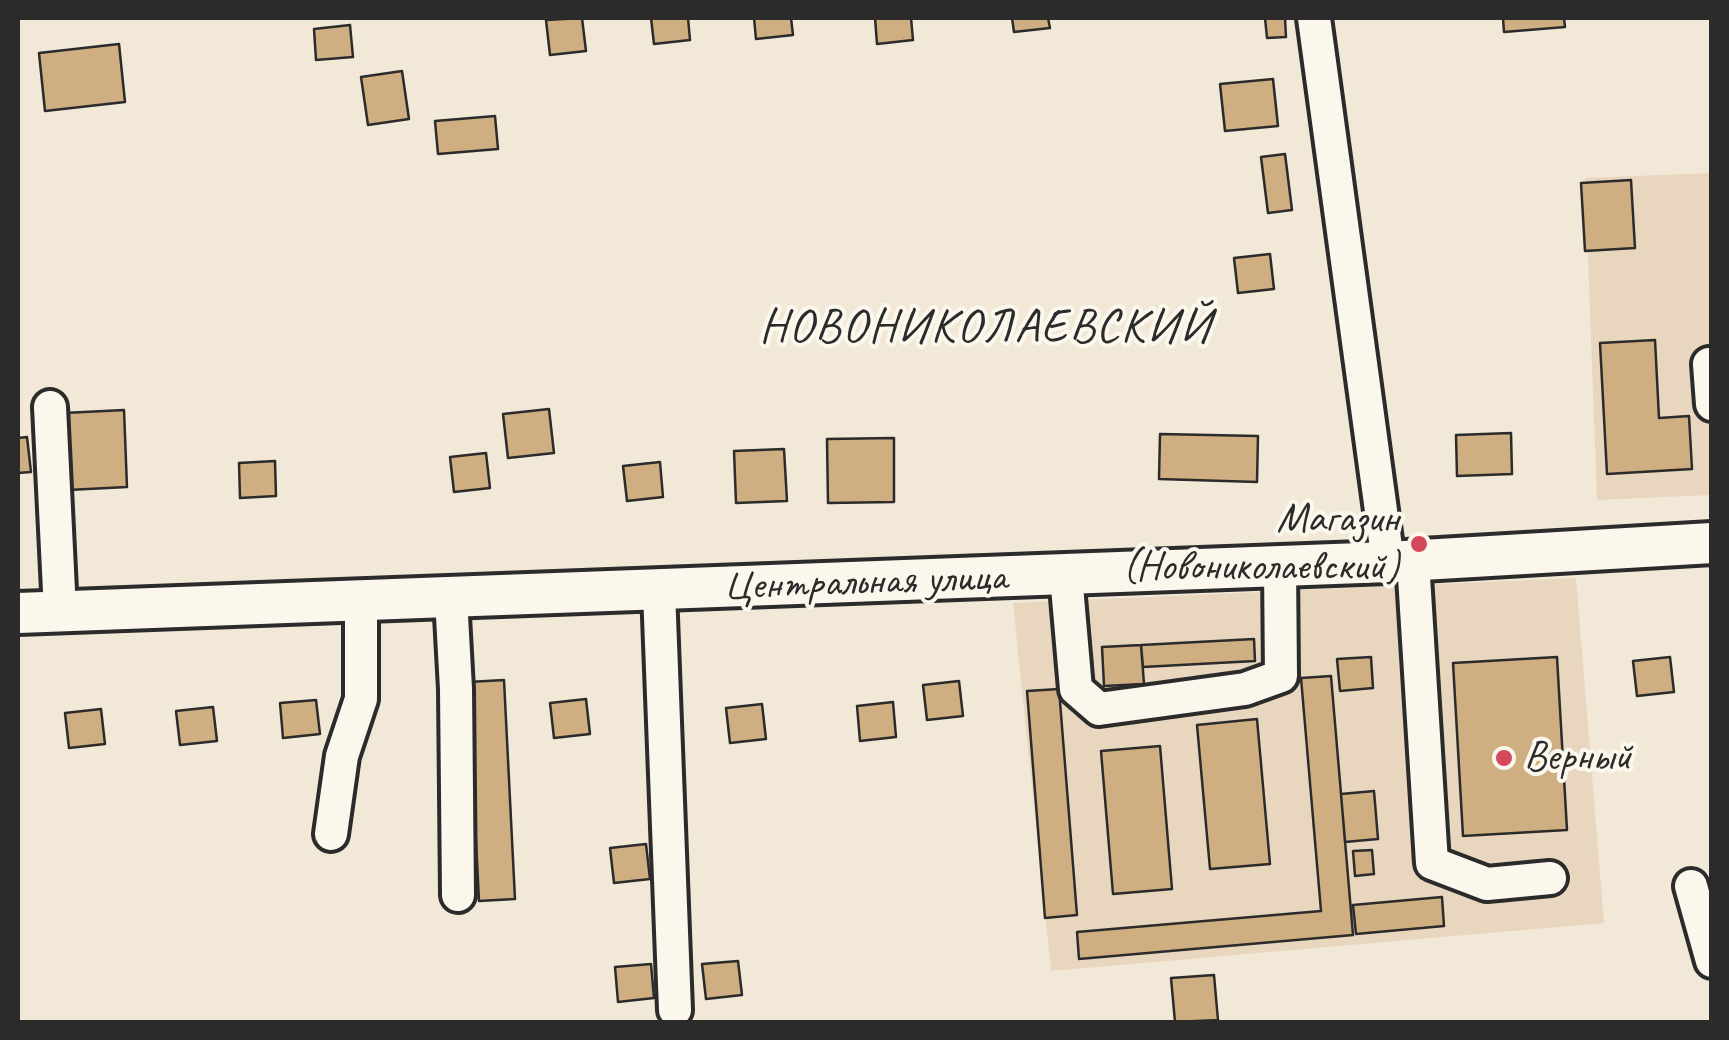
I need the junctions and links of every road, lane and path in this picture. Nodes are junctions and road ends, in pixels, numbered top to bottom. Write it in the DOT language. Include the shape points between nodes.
graph roads {
  1 [pos="1314,18"];
  2 [pos="1709,364"];
  3 [pos="1712,404"];
  4 [pos="50,407"];
  5 [pos="1712,543"];
  6 [pos="1401,561"];
  7 [pos="1280,566"];
  8 [pos="1066,575"];
  9 [pos="659,591"];
  10 [pos="451,598"];
  11 [pos="361,601"];
  12 [pos="60,612"];
  13 [pos="18,613"];
  14 [pos="330,834"];
  15 [pos="1550,878"];
  16 [pos="1691,886"];
  17 [pos="458,894"];
  18 [pos="1712,961"];
  19 [pos="675,1010"];
  1 -- 6 [label="street"];
  2 -- 3 [label="street"];
  4 -- 12 [label="street"];
  5 -- 6 [label="main road, Центральная улица"];
  6 -- 7 [label="main road, Центральная улица"];
  6 -- 15 [label="street" via="1432,863 1487,884"];
  7 -- 8 [label="main road, Центральная улица"];
  7 -- 8 [label="street" via="1282,676 1246,689 1099,709 1076,689"];
  8 -- 9 [label="main road, Центральная улица"];
  9 -- 10 [label="main road, Центральная улица"];
  9 -- 19 [label="street"];
  10 -- 11 [label="main road, Центральная улица"];
  10 -- 17 [label="street"];
  11 -- 12 [label="main road, Центральная улица"];
  11 -- 14 [label="street" via="361,698 342,756"];
  12 -- 13 [label="main road, Центральная улица"];
  16 -- 18 [label="street"];
}
